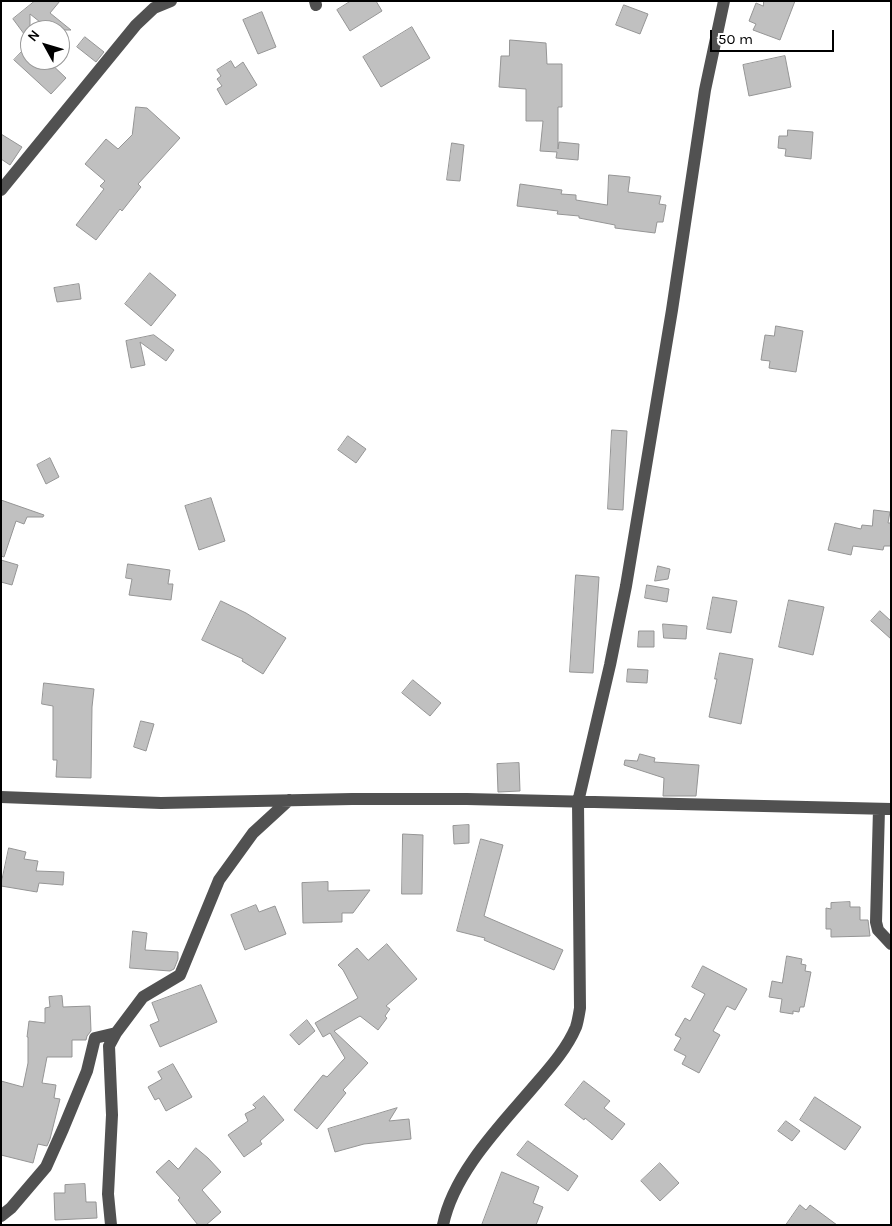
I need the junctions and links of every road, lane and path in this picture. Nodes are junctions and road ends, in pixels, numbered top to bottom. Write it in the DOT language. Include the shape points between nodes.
graph roads {
  1 [pos="171,1"];
  2 [pos="724,1"];
  3 [pos="1,190"];
  4 [pos="1,797"];
  5 [pos="290,800"];
  6 [pos="578,802"];
  7 [pos="885,809"];
  8 [pos="891,944"];
  9 [pos="116,1033"];
  10 [pos="1,1216"];
  11 [pos="111,1225"];
  12 [pos="443,1225"];
  1 -- 3 [label="street" via="154,8 136,25"];
  2 -- 6 [label="street" via="705,90 626,586"];
  4 -- 5 [label="street" via="161,803"];
  5 -- 6 [label="street"];
  5 -- 9 [label="street" via="253,834 219,880 180,974 143,997"];
  6 -- 7 [label="street"];
  6 -- 12 [label="street" via="580,1008 576,1026 552,1065 495,1131 463,1176"];
  7 -- 8 [label="street" via="876,922 878,930"];
  9 -- 10 [label="street" via="95,1038 86,1071 46,1167"];
  9 -- 11 [label="street" via="109,1046 112,1115 108,1194"];
}
